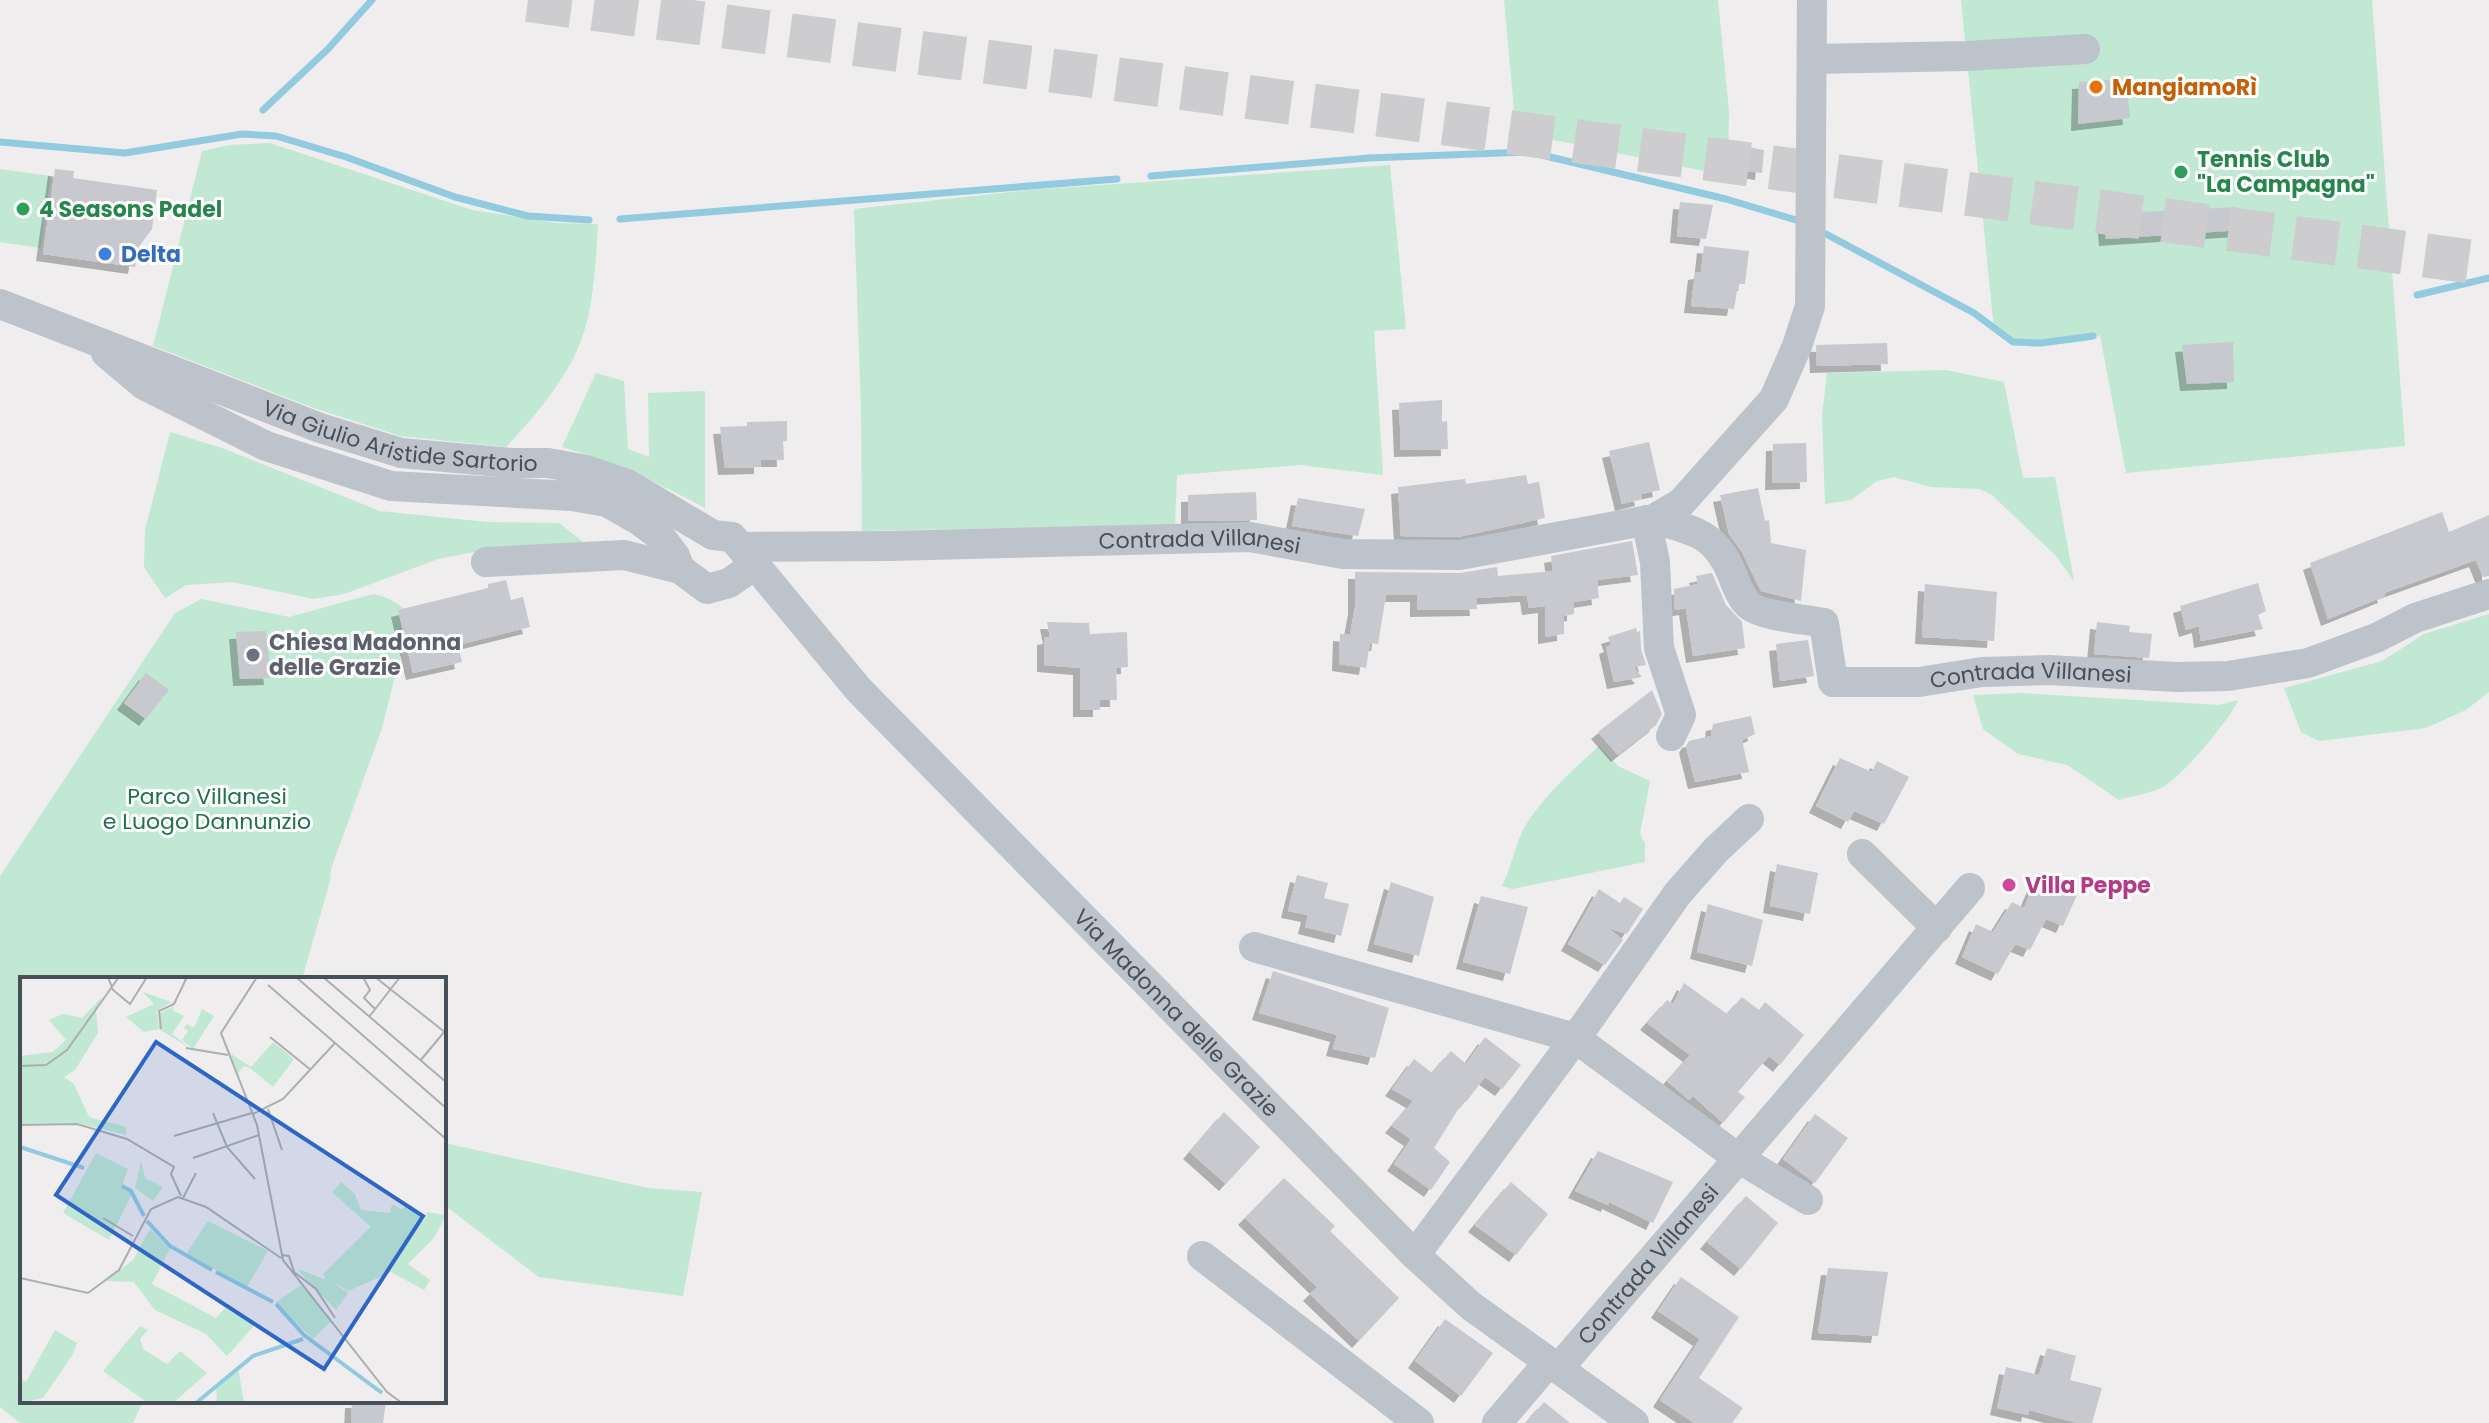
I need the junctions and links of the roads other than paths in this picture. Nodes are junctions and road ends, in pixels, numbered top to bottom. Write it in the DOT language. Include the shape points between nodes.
graph roads {
  1 [pos="1812,0"];
  2 [pos="2085,49"];
  3 [pos="1812,59"];
  4 [pos="0,304"];
  5 [pos="86,336"];
  6 [pos="1650,520"];
  7 [pos="713,535"];
  8 [pos="749,555"];
  9 [pos="486,562"];
  10 [pos="677,562"];
  11 [pos="2489,594"];
  12 [pos="1671,736"];
  13 [pos="1749,819"];
  14 [pos="1862,854"];
  15 [pos="1970,888"];
  16 [pos="1937,928"];
  17 [pos="1254,947"];
  18 [pos="1575,1038"];
  19 [pos="1738,1158"];
  20 [pos="1808,1200"];
  21 [pos="1415,1255"];
  22 [pos="1202,1256"];
  23 [pos="1553,1366"];
  24 [pos="1419,1423"];
  25 [pos="1497,1423"];
  26 [pos="1634,1423"];
  1 -- 3 [label="street, Contrada Villanesi"];
  2 -- 3 [label="street"];
  3 -- 6 [label="street, Contrada Villanesi" via="1810,306 1797,346 1774,399 1681,503"];
  4 -- 5 [label="street, Via Giulio Aristide Sartorio"];
  5 -- 7 [label="street, Via Giulio Aristide Sartorio" via="320,428 401,453 586,470 627,484"];
  5 -- 10 [label="street, Via Giulio Aristide Sartorio" via="144,385 266,446 391,486 607,502 660,536"];
  6 -- 8 [label="street, Contrada Villanesi" via="1460,555 1343,554 1250,537"];
  6 -- 11 [label="street, Contrada Villanesi" via="1703,534 1725,557 1751,607 1824,623 1833,682 1919,682 1982,672 2049,670 2228,676 2308,663"];
  6 -- 12 [label="street" via="1659,648 1681,715"];
  7 -- 8 [label="street, Via Giulio Aristide Sartorio" via="732,537"];
  7 -- 10 [label="street"];
  8 -- 10 [label="street" via="729,583 707,589"];
  8 -- 21 [label="street, Via Madonna delle Grazie" via="859,690"];
  9 -- 10 [label="street" via="624,555"];
  13 -- 18 [label="street" via="1678,893"];
  14 -- 16 [label="street"];
  15 -- 16 [label="street, Contrada Villanesi"];
  16 -- 19 [label="street, Contrada Villanesi"];
  17 -- 18 [label="street"];
  18 -- 19 [label="street"];
  18 -- 21 [label="street"];
  19 -- 20 [label="street"];
  19 -- 23 [label="street, Contrada Villanesi"];
  21 -- 23 [label="street, Via Madonna delle Grazie" via="1471,1306"];
  22 -- 24 [label="street"];
  23 -- 25 [label="street, Contrada Villanesi"];
  23 -- 26 [label="street, Via Madonna delle Grazie"];
}
